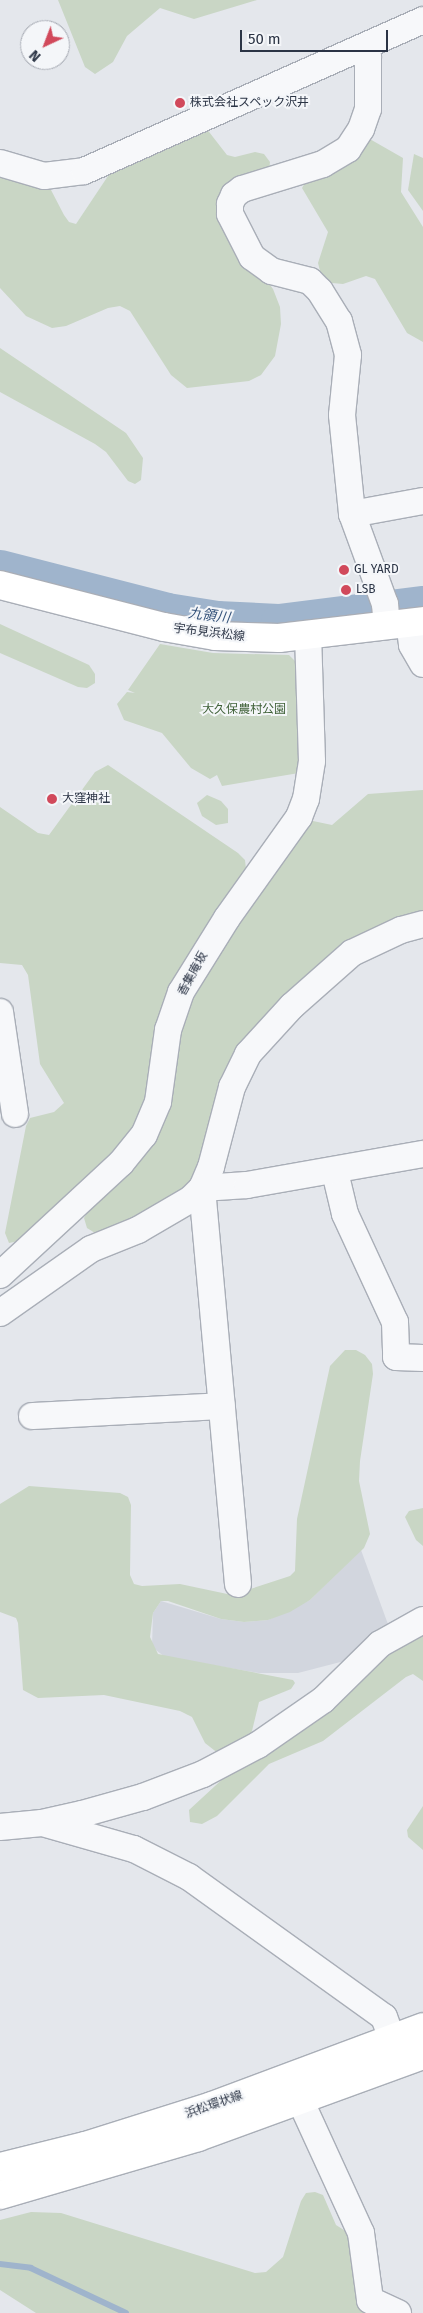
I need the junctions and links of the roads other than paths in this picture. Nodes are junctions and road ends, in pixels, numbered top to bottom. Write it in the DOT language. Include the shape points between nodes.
graph roads {
  1 [pos="423,20"];
  2 [pos="364,48"];
  3 [pos="0,163"];
  4 [pos="423,501"];
  5 [pos="352,514"];
  6 [pos="0,585"];
  7 [pos="398,617"];
  8 [pos="308,636"];
  9 [pos="423,664"];
  10 [pos="423,924"];
  11 [pos="0,1012"];
  12 [pos="15,1114"];
  13 [pos="423,1154"];
  14 [pos="335,1172"];
  15 [pos="202,1188"];
  16 [pos="0,1275"];
  17 [pos="0,1314"];
  18 [pos="423,1358"];
  19 [pos="222,1406"];
  20 [pos="32,1416"];
  21 [pos="238,1584"];
  22 [pos="423,1620"];
  23 [pos="42,1823"];
  24 [pos="0,1827"];
  25 [pos="423,2027"];
  26 [pos="392,2039"];
  27 [pos="423,2055"];
  28 [pos="301,2102"];
  29 [pos="0,2167"];
  30 [pos="0,2195"];
  31 [pos="398,2313"];
  1 -- 2 [label="street"];
  2 -- 3 [label="street" via="216,110 84,171 44,176"];
  2 -- 5 [label="street" via="368,58 368,109 361,129 348,149 323,164 242,189 230,204 230,214 252,257 271,271 310,282 339,320 348,355 342,415"];
  4 -- 5 [label="street"];
  5 -- 7 [label="street"];
  6 -- 8 [label="main road, 宇布見浜松線" via="186,632 248,638"];
  7 -- 8 [label="main road, 宇布見浜松線"];
  7 -- 9 [label="street"];
  8 -- 16 [label="street, 香集庵坂" via="312,761 306,799 298,816 227,918 181,992 168,1030 158,1102 144,1135 121,1163"];
  10 -- 15 [label="street" via="393,933 352,953 292,1006 248,1054 232,1087 211,1167"];
  11 -- 12 [label="street"];
  13 -- 14 [label="street"];
  14 -- 15 [label="street"];
  14 -- 18 [label="street" via="345,1214 395,1322 396,1357"];
  15 -- 17 [label="street" via="191,1199 138,1230 91,1249"];
  15 -- 19 [label="street"];
  19 -- 20 [label="street"];
  19 -- 21 [label="street"];
  22 -- 23 [label="street" via="380,1644 323,1700 231,1760 143,1797"];
  23 -- 24 [label="street"];
  23 -- 26 [label="street" via="134,1849 189,1877 384,2017"];
  25 -- 26 [label="main road, 浜松環状線"];
  26 -- 29 [label="main road, 浜松環状線" via="204,2109"];
  27 -- 28 [label="main road, 浜松環状線"];
  28 -- 30 [label="main road, 浜松環状線" via="148,2153"];
  28 -- 31 [label="street" via="361,2233 370,2300"];
}
